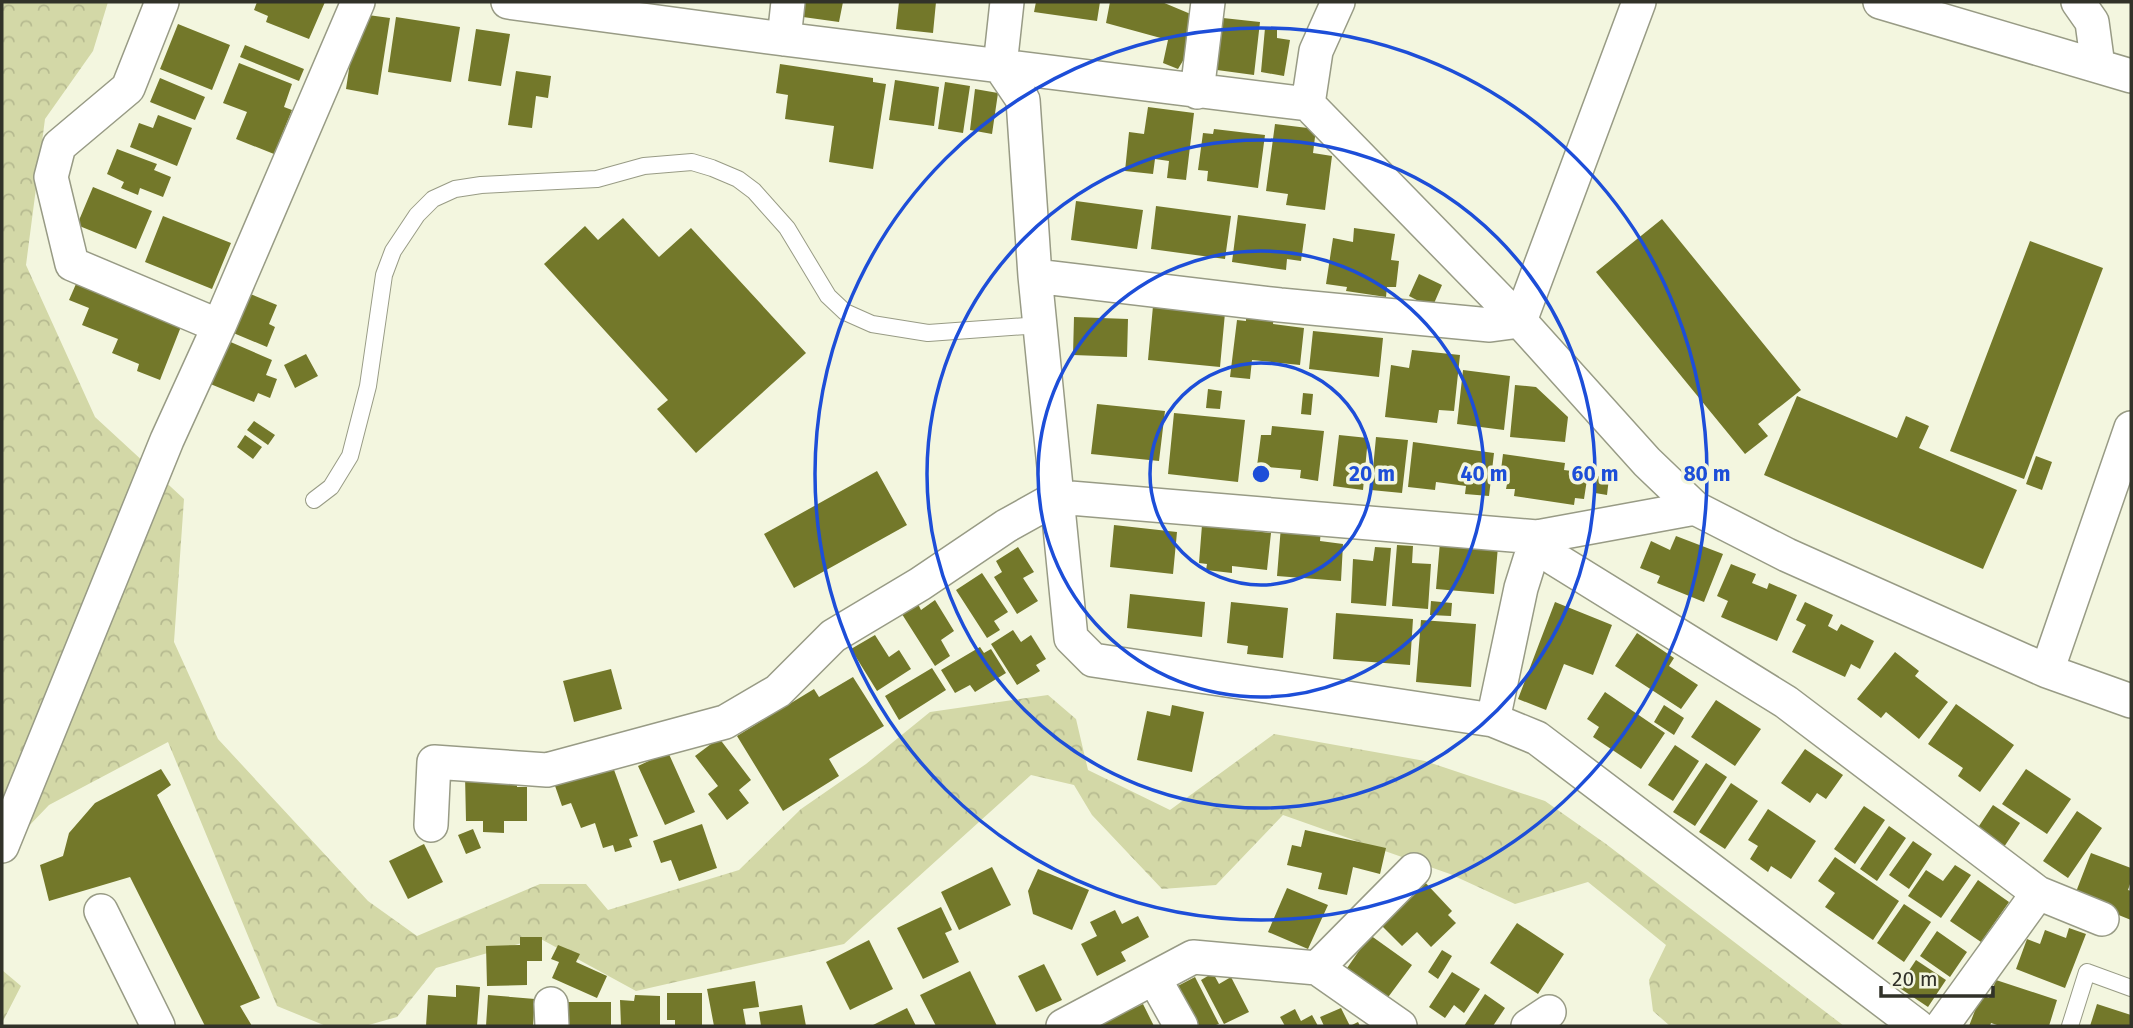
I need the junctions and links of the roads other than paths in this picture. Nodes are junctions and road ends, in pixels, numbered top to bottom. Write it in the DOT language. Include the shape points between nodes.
graph roads {
  1 [pos="162,2"];
  2 [pos="358,2"];
  3 [pos="508,2"];
  4 [pos="788,2"];
  5 [pos="1007,2"];
  6 [pos="1208,2"];
  7 [pos="1338,2"];
  8 [pos="1639,2"];
  9 [pos="1880,2"];
  10 [pos="2078,2"];
  11 [pos="784,39"];
  12 [pos="1000,66"];
  13 [pos="2098,66"];
  14 [pos="2131,76"];
  15 [pos="1197,92"];
  16 [pos="1307,104"];
  17 [pos="1035,276"];
  18 [pos="1520,321"];
  19 [pos="1040,325"];
  20 [pos="219,326"];
  21 [pos="2131,428"];
  22 [pos="1058,497"];
  23 [pos="314,500"];
  24 [pos="1695,508"];
  25 [pos="1537,537"];
  26 [pos="2047,671"];
  27 [pos="2131,701"];
  28 [pos="1493,720"];
  29 [pos="431,825"];
  30 [pos="2,846"];
  31 [pos="1414,870"];
  32 [pos="2038,893"];
  33 [pos="101,912"];
  34 [pos="2102,919"];
  35 [pos="1317,968"];
  36 [pos="1154,978"];
  37 [pos="2131,988"];
  38 [pos="158,1026"];
  39 [pos="1063,1026"];
  40 [pos="1181,1026"];
  41 [pos="1400,1026"];
  42 [pos="1917,1026"];
  43 [pos="1942,1026"];
  44 [pos="2070,1026"];
  1 -- 20 [label="street" via="128,88 59,146 51,177 72,264"];
  2 -- 20 [label="street"];
  3 -- 11 [label="street"];
  4 -- 11 [label="street"];
  5 -- 12 [label="street"];
  6 -- 15 [label="street"];
  7 -- 16 [label="street" via="1316,51"];
  8 -- 18 [label="street"];
  9 -- 13 [label="street"];
  10 -- 13 [label="street" via="2092,22"];
  11 -- 12 [label="street"];
  12 -- 15 [label="street"];
  12 -- 17 [label="street" via="1023,100"];
  13 -- 14 [label="street"];
  15 -- 16 [label="street"];
  16 -- 18 [label="street"];
  17 -- 18 [label="street" via="1490,326"];
  17 -- 19 [label="street"];
  18 -- 24 [label="street" via="1647,462"];
  19 -- 22 [label="street"];
  19 -- 23 [label="lane" via="928,333 872,324 845,312 828,296 771,207 738,179 692,162 644,166 597,178 456,189 432,200 393,251 384,275 368,386 350,456 331,487"];
  20 -- 30 [label="street" via="167,440"];
  21 -- 26 [label="street"];
  22 -- 25 [label="street"];
  22 -- 28 [label="street" via="1071,638 1093,660"];
  22 -- 29 [label="street" via="833,636 778,691 725,722 547,770 434,762"];
  24 -- 25 [label="street"];
  24 -- 26 [label="street" via="1787,555"];
  25 -- 28 [label="street" via="1521,588"];
  25 -- 32 [label="street" via="1555,559 1786,702"];
  26 -- 27 [label="street"];
  28 -- 42 [label="street" via="1537,738"];
  31 -- 35 [label="street"];
  32 -- 34 [label="street"];
  32 -- 43 [label="street"];
  33 -- 38 [label="street"];
  35 -- 36 [label="street" via="1193,957"];
  35 -- 41 [label="street"];
  36 -- 39 [label="street"];
  36 -- 40 [label="street"];
  37 -- 44 [label="lane" via="2087,972"];
}
